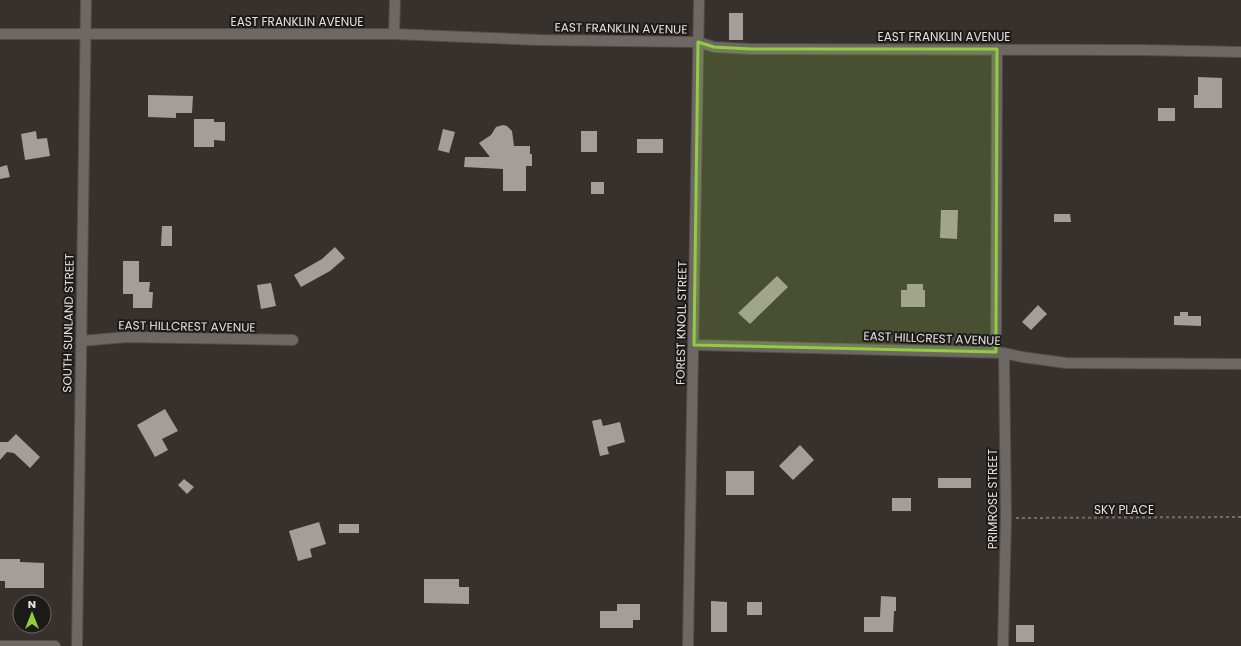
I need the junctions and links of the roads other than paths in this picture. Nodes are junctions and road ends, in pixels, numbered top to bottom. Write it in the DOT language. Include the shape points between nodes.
graph roads {
  1 [pos="86,0"];
  2 [pos="395,0"];
  3 [pos="699,0"];
  4 [pos="86,33"];
  5 [pos="0,34"];
  6 [pos="394,34"];
  7 [pos="698,42"];
  8 [pos="997,49"];
  9 [pos="1241,52"];
  10 [pos="293,340"];
  11 [pos="81,341"];
  12 [pos="694,345"];
  13 [pos="1000,353"];
  14 [pos="1241,364"];
  15 [pos="0,646"];
  16 [pos="55,646"];
  17 [pos="77,646"];
  18 [pos="688,646"];
  19 [pos="1003,646"];
  1 -- 4 [label="street, SOUTH SUNLAND STREET"];
  2 -- 6 [label="street"];
  3 -- 7 [label="street, FOREST KNOLL STREET"];
  4 -- 5 [label="street, EAST FRANKLIN AVENUE"];
  4 -- 6 [label="street, EAST FRANKLIN AVENUE"];
  4 -- 11 [label="street, SOUTH SUNLAND STREET"];
  6 -- 7 [label="street, EAST FRANKLIN AVENUE" via="540,40"];
  7 -- 8 [label="street, EAST FRANKLIN AVENUE" via="714,47 751,49"];
  7 -- 12 [label="street, FOREST KNOLL STREET"];
  8 -- 9 [label="street, EAST FRANKLIN AVENUE"];
  8 -- 13 [label="street, PRIMROSE STREET"];
  10 -- 11 [label="street, EAST HILLCREST AVENUE" via="127,337"];
  11 -- 17 [label="street, SOUTH SUNLAND STREET"];
  12 -- 13 [label="street, EAST HILLCREST AVENUE"];
  12 -- 18 [label="street, FOREST KNOLL STREET"];
  13 -- 14 [label="street, EAST HILLCREST AVENUE" via="1066,363"];
  13 -- 19 [label="street, PRIMROSE STREET" via="1006,518"];
  15 -- 16 [label="street"];
}
